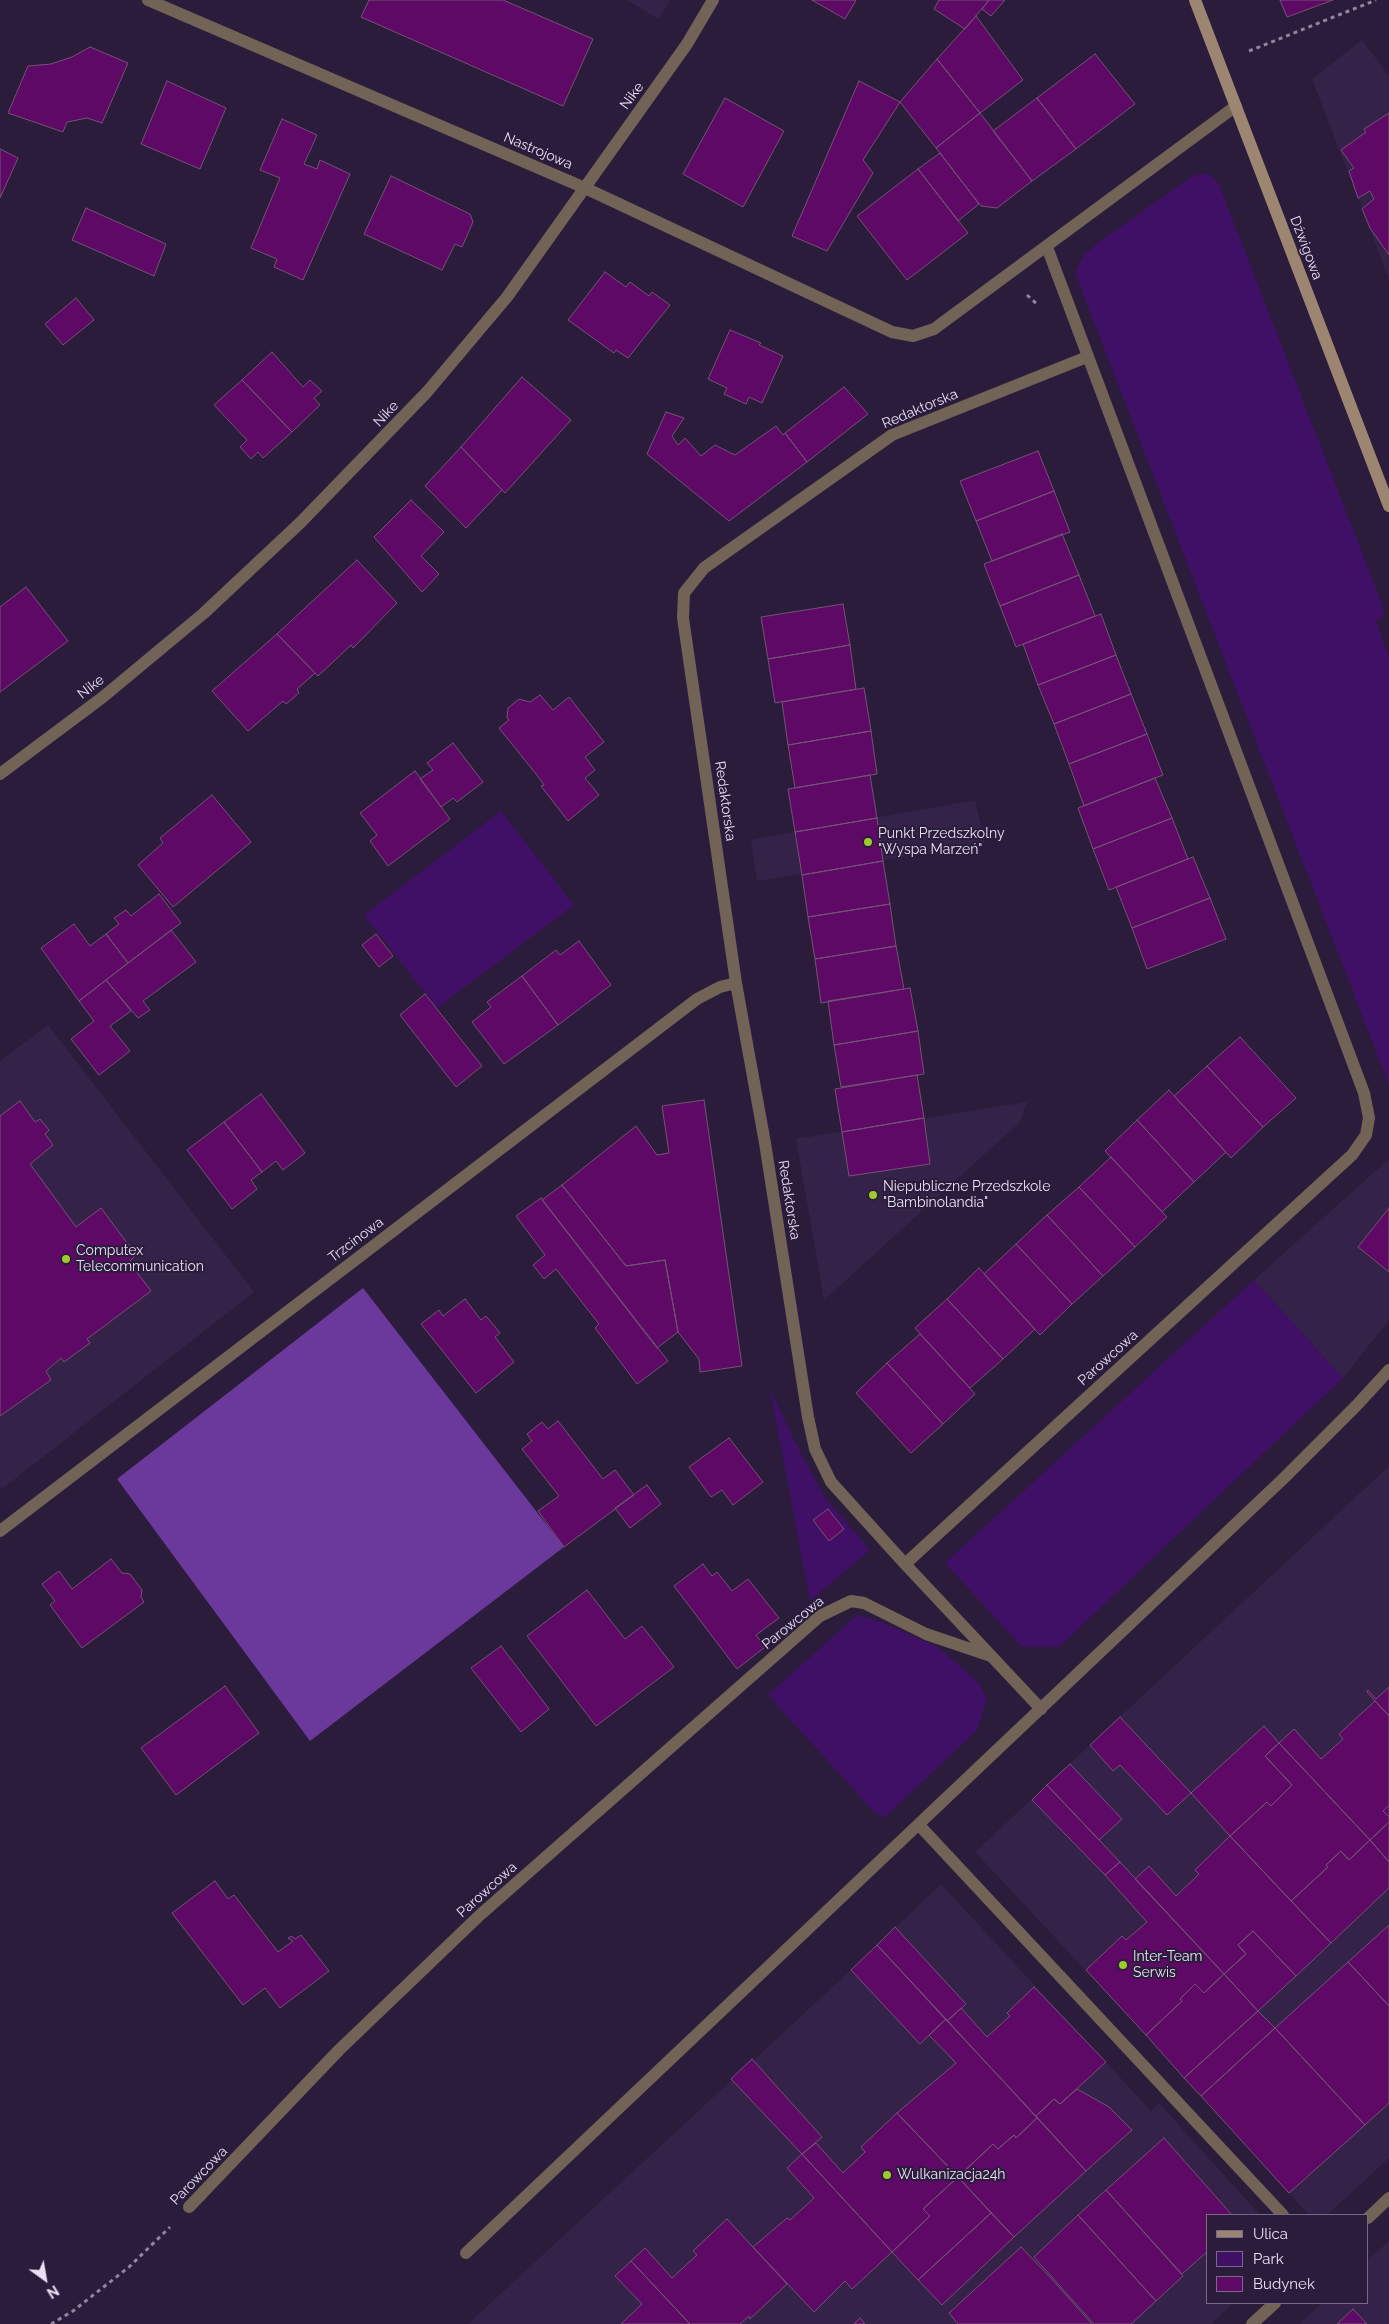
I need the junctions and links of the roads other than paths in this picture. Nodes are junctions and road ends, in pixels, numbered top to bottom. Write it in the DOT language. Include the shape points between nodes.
graph roads {
  1 [pos="148,0"];
  2 [pos="713,0"];
  3 [pos="1195,0"];
  4 [pos="1236,106"];
  5 [pos="585,188"];
  6 [pos="1047,247"];
  7 [pos="1087,357"];
  8 [pos="1389,506"];
  9 [pos="0,774"];
  10 [pos="736,983"];
  11 [pos="1389,1370"];
  12 [pos="0,1531"];
  13 [pos="905,1564"];
  14 [pos="991,1656"];
  15 [pos="1041,1709"];
  16 [pos="919,1825"];
  17 [pos="1389,2198"];
  18 [pos="189,2207"];
  19 [pos="1282,2214"];
  20 [pos="1369,2217"];
  21 [pos="466,2252"];
  22 [pos="1274,2304"];
  23 [pos="1252,2324"];
  1 -- 5 [label="street, Nastrojowa"];
  2 -- 5 [label="street, Nike" via="687,44"];
  3 -- 4 [label="main road, Dźwigowa"];
  4 -- 6 [label="street"];
  4 -- 8 [label="main road, Dźwigowa"];
  5 -- 6 [label="street, Nastrojowa" via="892,332 913,336 934,329"];
  5 -- 9 [label="street, Nike" via="489,319 426,392 300,523 155,655"];
  6 -- 7 [label="street"];
  7 -- 10 [label="street, Redaktorska" via="892,435 704,568 684,594 683,618"];
  7 -- 13 [label="street, Parowcowa" via="1364,1092 1369,1118 1366,1135 1352,1155"];
  10 -- 12 [label="street, Trzcinowa" via="697,999"];
  10 -- 13 [label="street, Redaktorska" via="815,1449 831,1482"];
  11 -- 15 [label="street" via="1284,1478"];
  13 -- 14 [label="street, Parowcowa"];
  14 -- 15 [label="street, Parowcowa"];
  14 -- 18 [label="street, Parowcowa" via="926,1634 864,1602 852,1601 820,1616 480,1915 339,2050"];
  15 -- 16 [label="street"];
  16 -- 19 [label="street"];
  16 -- 21 [label="street"];
  17 -- 20 [label="street"];
  22 -- 23 [label="street"];
}
